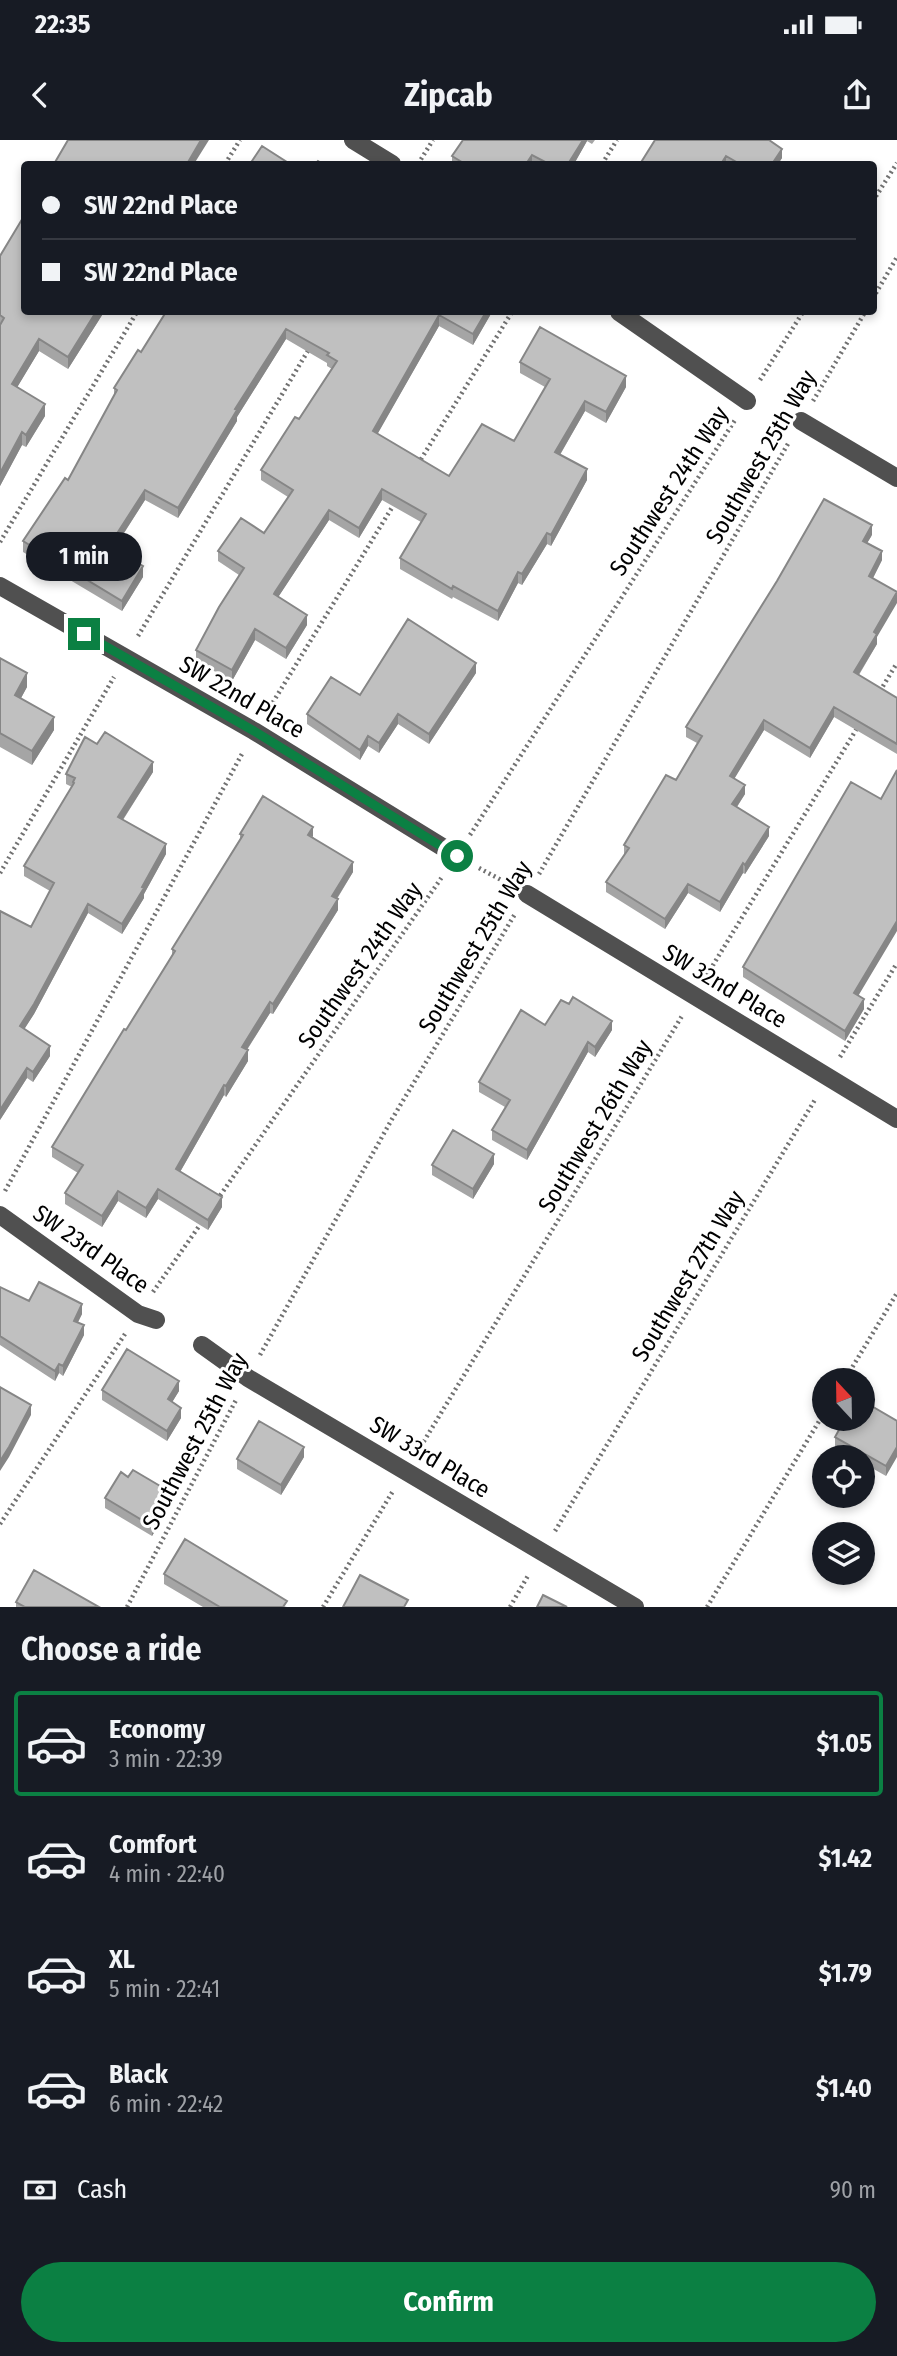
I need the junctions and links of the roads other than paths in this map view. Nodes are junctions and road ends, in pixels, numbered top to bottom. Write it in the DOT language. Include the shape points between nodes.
graph roads {
  1 [pos="353,140"];
  2 [pos="387,161"];
  3 [pos="623,315"];
  4 [pos="747,401"];
  5 [pos="802,421"];
  6 [pos="897,478"];
  7 [pos="0,586"];
  8 [pos="457,856"];
  9 [pos="527,894"];
  10 [pos="897,1119"];
  11 [pos="0,1215"];
  12 [pos="156,1320"];
  13 [pos="202,1345"];
  14 [pos="635,1607"];
  1 -- 2 [label="street"];
  3 -- 4 [label="street"];
  5 -- 6 [label="street"];
  7 -- 8 [label="street, SW 22nd Place" via="254,731"];
  9 -- 10 [label="street, SW 32nd Place"];
  11 -- 12 [label="street, SW 23rd Place" via="138,1314"];
  13 -- 14 [label="street, SW 33rd Place" via="248,1378"];
}
